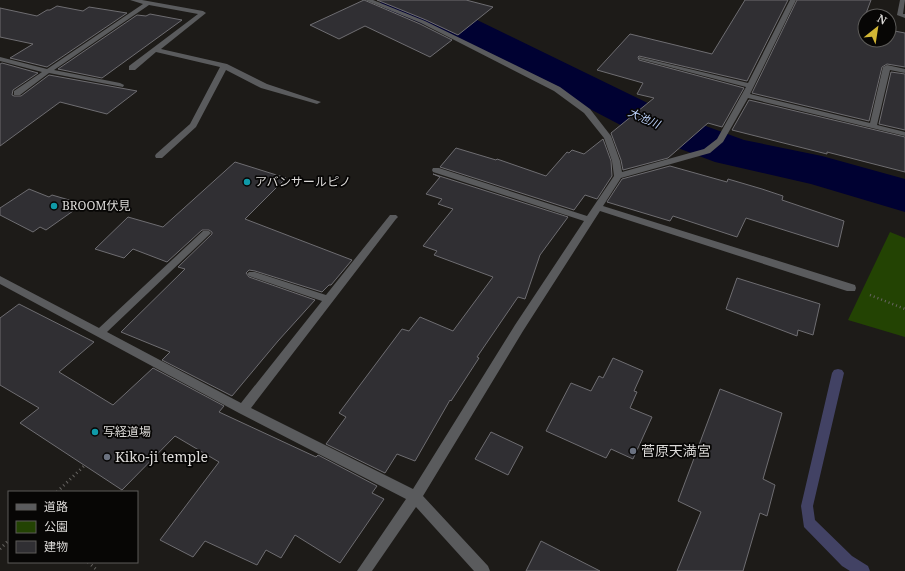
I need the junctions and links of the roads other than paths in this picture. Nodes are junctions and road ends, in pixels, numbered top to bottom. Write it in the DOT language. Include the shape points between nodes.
graph roads {
  1 [pos="133,0"];
  2 [pos="368,0"];
  3 [pos="793,0"];
  4 [pos="903,0"];
  5 [pos="148,3"];
  6 [pos="905,16"];
  7 [pos="155,50"];
  8 [pos="641,58"];
  9 [pos="0,59"];
  10 [pos="224,66"];
  11 [pos="132,68"];
  12 [pos="48,71"];
  13 [pos="905,71"];
  14 [pos="120,86"];
  15 [pos="750,86"];
  16 [pos="17,93"];
  17 [pos="746,95"];
  18 [pos="317,102"];
  19 [pos="873,126"];
  20 [pos="905,134"];
  21 [pos="159,156"];
  22 [pos="436,170"];
  23 [pos="618,176"];
  24 [pos="598,207"];
  25 [pos="394,217"];
  26 [pos="590,220"];
  27 [pos="206,233"];
  28 [pos="252,274"];
  29 [pos="0,280"];
  30 [pos="851,288"];
  31 [pos="328,300"];
  32 [pos="100,333"];
  33 [pos="243,410"];
  34 [pos="415,497"];
  35 [pos="364,571"];
  36 [pos="483,571"];
  1 -- 5 [label="street"];
  2 -- 23 [label="street" via="423,22 557,89 587,111 608,138"];
  3 -- 15 [label="street"];
  4 -- 6 [label="street" via="900,15"];
  5 -- 7 [label="street" via="203,13"];
  5 -- 12 [label="street"];
  7 -- 10 [label="street"];
  7 -- 11 [label="street"];
  8 -- 15 [label="street"];
  9 -- 12 [label="street"];
  10 -- 18 [label="street" via="264,86"];
  10 -- 21 [label="street" via="193,125"];
  12 -- 14 [label="street"];
  12 -- 16 [label="street"];
  13 -- 19 [label="street" via="887,67"];
  15 -- 17 [label="street"];
  17 -- 19 [label="street"];
  17 -- 23 [label="street" via="720,140 707,151"];
  19 -- 20 [label="street"];
  22 -- 26 [label="street"];
  23 -- 24 [label="street"];
  24 -- 26 [label="street"];
  24 -- 30 [label="street"];
  25 -- 31 [label="street"];
  26 -- 34 [label="street" via="519,328"];
  27 -- 32 [label="street"];
  28 -- 31 [label="street"];
  29 -- 32 [label="street"];
  31 -- 33 [label="street"];
  32 -- 33 [label="street"];
  33 -- 34 [label="street"];
  34 -- 35 [label="street"];
  34 -- 36 [label="street"];
}
